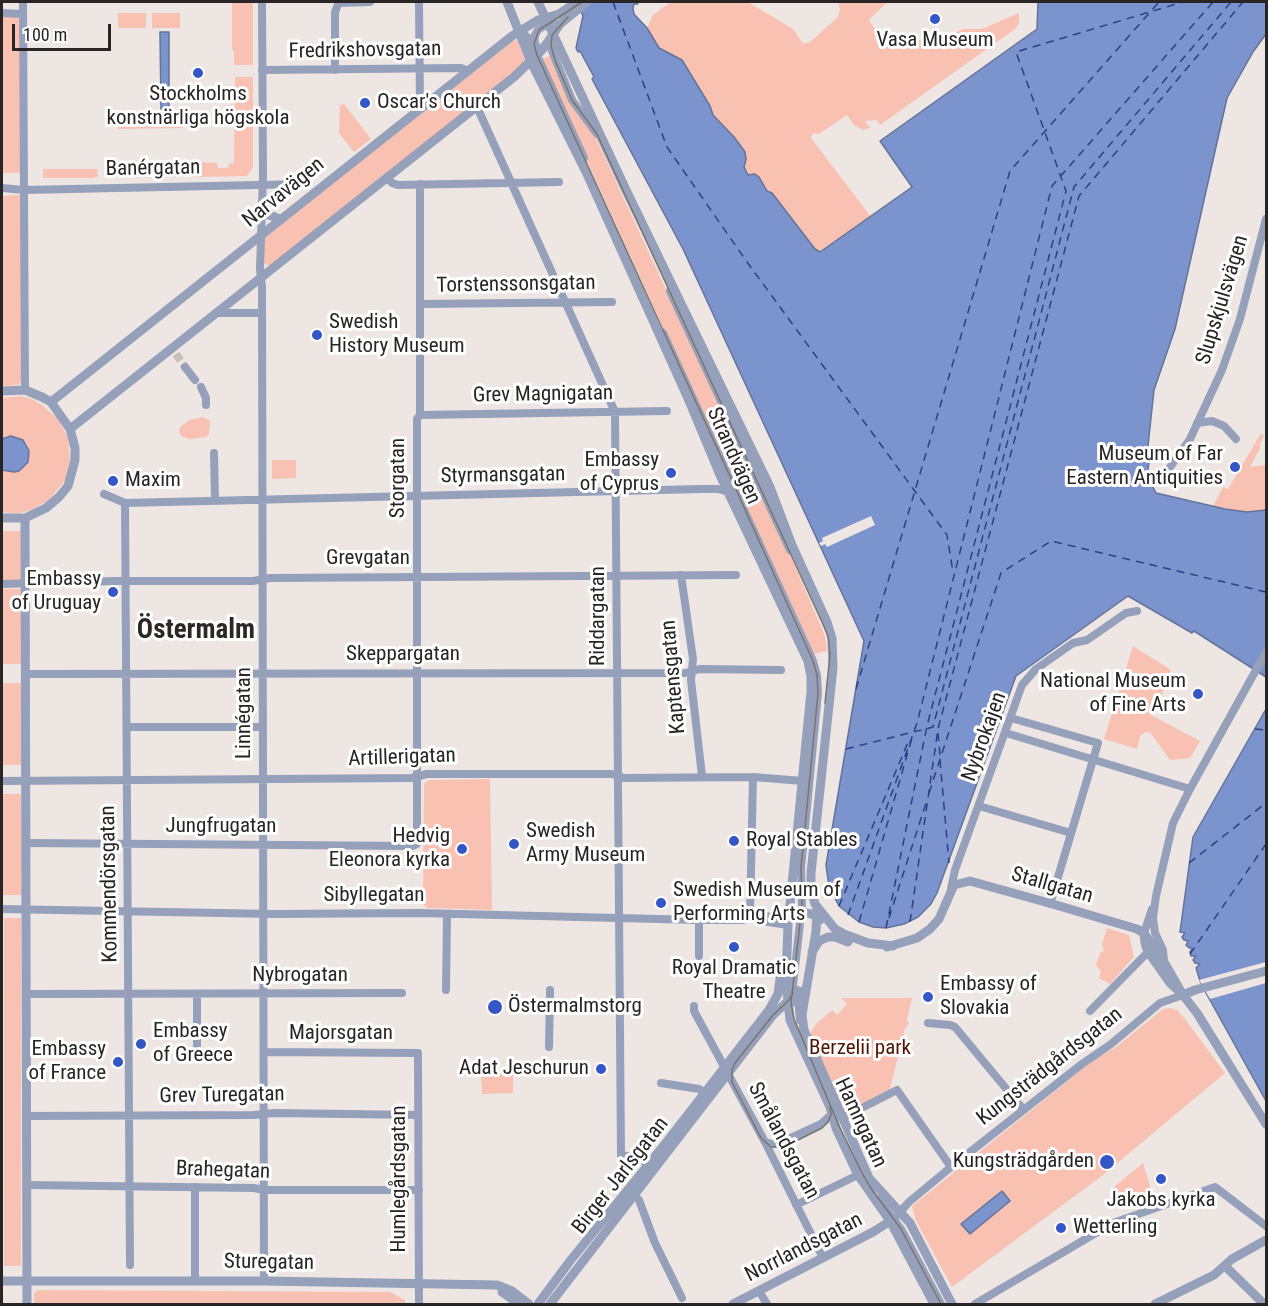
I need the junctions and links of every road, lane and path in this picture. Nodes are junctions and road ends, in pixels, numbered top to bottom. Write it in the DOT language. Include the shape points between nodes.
graph roads {
  1 [pos="23,2"];
  2 [pos="262,2"];
  3 [pos="339,2"];
  4 [pos="370,2"];
  5 [pos="419,2"];
  6 [pos="507,2"];
  7 [pos="538,2"];
  8 [pos="587,2"];
  9 [pos="577,4"];
  10 [pos="2,13"];
  11 [pos="23,14"];
  12 [pos="546,20"];
  13 [pos="519,30"];
  14 [pos="552,35"];
  15 [pos="534,49"];
  16 [pos="419,68"];
  17 [pos="262,70"];
  18 [pos="335,70"];
  19 [pos="468,71"];
  20 [pos="477,107"];
  21 [pos="420,109"];
  22 [pos="387,178"];
  23 [pos="511,182"];
  24 [pos="559,182"];
  25 [pos="305,184"];
  26 [pos="420,184"];
  27 [pos="262,185"];
  28 [pos="2,188"];
  29 [pos="24,190"];
  30 [pos="261,212"];
  31 [pos="280,219"];
  32 [pos="1266,219"];
  33 [pos="260,235"];
  34 [pos="262,277"];
  35 [pos="612,302"];
  36 [pos="565,303"];
  37 [pos="420,304"];
  38 [pos="216,313"];
  39 [pos="262,313"];
  40 [pos="185,367"];
  41 [pos="195,380"];
  42 [pos="201,387"];
  43 [pos="25,390"];
  44 [pos="2,391"];
  45 [pos="51,402"];
  46 [pos="206,405"];
  47 [pos="667,411"];
  48 [pos="615,412"];
  49 [pos="420,415"];
  50 [pos="1197,423"];
  51 [pos="70,429"];
  52 [pos="1236,439"];
  53 [pos="214,453"];
  54 [pos="1173,483"];
  55 [pos="760,485"];
  56 [pos="729,487"];
  57 [pos="616,491"];
  58 [pos="104,494"];
  59 [pos="417,496"];
  60 [pos="263,499"];
  61 [pos="215,501"];
  62 [pos="125,503"];
  63 [pos="2,518"];
  64 [pos="25,518"];
  65 [pos="792,545"];
  66 [pos="681,575"];
  67 [pos="736,575"];
  68 [pos="617,576"];
  69 [pos="416,578"];
  70 [pos="263,579"];
  71 [pos="126,581"];
  72 [pos="26,583"];
  73 [pos="2,584"];
  74 [pos="1137,611"];
  75 [pos="1266,652"];
  76 [pos="781,670"];
  77 [pos="263,673"];
  78 [pos="417,673"];
  79 [pos="616,673"];
  80 [pos="691,673"];
  81 [pos="25,674"];
  82 [pos="126,674"];
  83 [pos="1011,718"];
  84 [pos="127,727"];
  85 [pos="262,727"];
  86 [pos="1006,733"];
  87 [pos="1093,758"];
  88 [pos="618,775"];
  89 [pos="417,776"];
  90 [pos="702,776"];
  91 [pos="753,777"];
  92 [pos="127,780"];
  93 [pos="263,780"];
  94 [pos="803,780"];
  95 [pos="2,781"];
  96 [pos="26,781"];
  97 [pos="1190,789"];
  98 [pos="979,806"];
  99 [pos="1071,832"];
  100 [pos="26,843"];
  101 [pos="128,844"];
  102 [pos="417,844"];
  103 [pos="263,845"];
  104 [pos="951,890"];
  105 [pos="1155,902"];
  106 [pos="1050,904"];
  107 [pos="2,909"];
  108 [pos="26,910"];
  109 [pos="129,910"];
  110 [pos="803,913"];
  111 [pos="817,913"];
  112 [pos="263,914"];
  113 [pos="447,914"];
  114 [pos="748,917"];
  115 [pos="618,919"];
  116 [pos="699,920"];
  117 [pos="789,921"];
  118 [pos="1144,933"];
  119 [pos="893,946"];
  120 [pos="813,952"];
  121 [pos="1148,952"];
  122 [pos="699,956"];
  123 [pos="1164,962"];
  124 [pos="1266,971"];
  125 [pos="1266,976"];
  126 [pos="446,990"];
  127 [pos="550,990"];
  128 [pos="1205,991"];
  129 [pos="263,993"];
  130 [pos="402,993"];
  131 [pos="26,994"];
  132 [pos="129,994"];
  133 [pos="197,994"];
  134 [pos="796,995"];
  135 [pos="1183,995"];
  136 [pos="694,1006"];
  137 [pos="1090,1011"];
  138 [pos="790,1020"];
  139 [pos="928,1023"];
  140 [pos="765,1026"];
  141 [pos="549,1047"];
  142 [pos="197,1052"];
  143 [pos="264,1052"];
  144 [pos="418,1053"];
  145 [pos="725,1070"];
  146 [pos="660,1083"];
  147 [pos="704,1092"];
  148 [pos="1023,1109"];
  149 [pos="264,1114"];
  150 [pos="418,1115"];
  151 [pos="831,1115"];
  152 [pos="26,1116"];
  153 [pos="130,1116"];
  154 [pos="842,1118"];
  155 [pos="1266,1124"];
  156 [pos="765,1142"];
  157 [pos="648,1165"];
  158 [pos="951,1167"];
  159 [pos="858,1175"];
  160 [pos="27,1185"];
  161 [pos="130,1186"];
  162 [pos="195,1187"];
  163 [pos="264,1190"];
  164 [pos="418,1190"];
  165 [pos="634,1195"];
  166 [pos="796,1205"];
  167 [pos="885,1205"];
  168 [pos="895,1216"];
  169 [pos="1266,1226"];
  170 [pos="1266,1240"];
  171 [pos="823,1257"];
  172 [pos="130,1265"];
  173 [pos="1225,1266"];
  174 [pos="2,1281"];
  175 [pos="195,1281"];
  176 [pos="264,1281"];
  177 [pos="27,1283"];
  178 [pos="2,1286"];
  179 [pos="419,1287"];
  180 [pos="759,1291"];
  181 [pos="682,1298"];
  182 [pos="27,1305"];
  183 [pos="420,1305"];
  184 [pos="519,1305"];
  185 [pos="529,1305"];
  186 [pos="538,1305"];
  187 [pos="548,1305"];
  188 [pos="733,1305"];
  189 [pos="768,1305"];
  190 [pos="934,1305"];
  191 [pos="943,1305"];
  192 [pos="952,1305"];
  193 [pos="975,1305"];
  194 [pos="1155,1305"];
  195 [pos="1264,1305"];
  1 -- 11 [label="street"];
  2 -- 17 [label="street, Linnégatan"];
  3 -- 4 [label="street"];
  3 -- 18 [label="street" via="335,12"];
  5 -- 16 [label="street"];
  6 -- 13 [label="street, Strandvägen"];
  7 -- 12 [label="street, Strandvägen"];
  8 -- 9 [label="street"];
  9 -- 12 [label="street, Narvavägen"];
  9 -- 14 [label="street"];
  10 -- 11 [label="street"];
  11 -- 29 [label="street"];
  12 -- 13 [label="street, Narvavägen"];
  12 -- 14 [label="street, Strandvägen"];
  12 -- 15 [label="street" via="538,30"];
  13 -- 15 [label="street, Strandvägen"];
  13 -- 15 [label="street, Strandvägen"];
  13 -- 19 [label="street, Narvavägen"];
  14 -- 15 [label="street"];
  14 -- 55 [label="street, Strandvägen" via="552,51 572,100 597,134"];
  14 -- 65 [label="street, Strandvägen" via="770,487"];
  15 -- 20 [label="street"];
  15 -- 56 [label="street, Strandvägen"];
  16 -- 18 [label="street, Fredrikshovsgatan"];
  16 -- 19 [label="street, Fredrikshovsgatan"];
  16 -- 21 [label="street"];
  17 -- 18 [label="street, Fredrikshovsgatan"];
  17 -- 27 [label="street, Linnégatan"];
  19 -- 21 [label="street, Narvavägen"];
  20 -- 22 [label="street"];
  20 -- 23 [label="street, Riddargatan"];
  21 -- 31 [label="street, Narvavägen"];
  22 -- 26 [label="street" via="399,185"];
  22 -- 34 [label="street"];
  23 -- 24 [label="street"];
  23 -- 26 [label="street"];
  23 -- 36 [label="street, Riddargatan"];
  25 -- 27 [label="street, Banérgatan"];
  26 -- 37 [label="street, Storgatan"];
  27 -- 29 [label="street, Banérgatan"];
  27 -- 30 [label="street, Linnégatan"];
  28 -- 29 [label="street, Banérgatan"];
  29 -- 43 [label="street"];
  30 -- 31 [label="street"];
  30 -- 33 [label="street, Linnégatan"];
  31 -- 33 [label="street, Narvavägen"];
  32 -- 50 [label="street, Slupskjulsvägen" via="1240,319"];
  33 -- 34 [label="street, Linnégatan"];
  33 -- 45 [label="street, Narvavägen"];
  34 -- 38 [label="street"];
  34 -- 39 [label="street, Linnégatan"];
  35 -- 36 [label="street, Torstenssonsgatan"];
  36 -- 37 [label="street, Torstenssonsgatan"];
  36 -- 48 [label="street, Riddargatan"];
  37 -- 49 [label="street, Storgatan"];
  38 -- 39 [label="street"];
  38 -- 51 [label="street" via="174,352"];
  39 -- 60 [label="street, Linnégatan"];
  40 -- 41 [label="street"];
  42 -- 46 [label="street"];
  43 -- 44 [label="street"];
  43 -- 45 [label="street"];
  45 -- 51 [label="street"];
  47 -- 48 [label="street, Grev Magnigatan"];
  48 -- 49 [label="street, Grev Magnigatan"];
  48 -- 57 [label="street, Riddargatan"];
  49 -- 59 [label="street, Storgatan"];
  50 -- 52 [label="street" via="1212,421 1224,426"];
  50 -- 54 [label="street, Slupskjulsvägen" via="1168,470"];
  51 -- 64 [label="street" via="75,460 68,486 46,508"];
  53 -- 61 [label="street"];
  55 -- 56 [label="street, Styrmansgatan"];
  55 -- 65 [label="street, Strandvägen" via="766,489"];
  55 -- 110 [label="street, Strandvägen" via="829,645"];
  56 -- 57 [label="street, Styrmansgatan"];
  56 -- 94 [label="street, Strandvägen" via="810,669"];
  56 -- 110 [label="street, Strandvägen" via="817,675 801,868"];
  57 -- 59 [label="street, Styrmansgatan"];
  57 -- 68 [label="street, Riddargatan"];
  58 -- 62 [label="street"];
  59 -- 60 [label="street, Styrmansgatan"];
  59 -- 69 [label="street, Storgatan"];
  60 -- 61 [label="street, Styrmansgatan"];
  60 -- 70 [label="street, Linnégatan"];
  61 -- 62 [label="street, Styrmansgatan"];
  62 -- 71 [label="street, Kommendörsgatan"];
  63 -- 64 [label="street"];
  64 -- 72 [label="street"];
  65 -- 111 [label="street, Strandvägen" via="827,622 834,655 811,873"];
  66 -- 67 [label="street, Grevgatan"];
  66 -- 68 [label="street, Grevgatan"];
  66 -- 80 [label="street, Kaptensgatan" via="693,659"];
  68 -- 69 [label="street, Grevgatan"];
  68 -- 79 [label="street, Riddargatan"];
  69 -- 70 [label="street, Grevgatan"];
  69 -- 78 [label="street, Storgatan"];
  70 -- 71 [label="street, Grevgatan"];
  70 -- 77 [label="street, Linnégatan"];
  71 -- 72 [label="street, Grevgatan"];
  71 -- 82 [label="street, Kommendörsgatan"];
  72 -- 73 [label="street, Grevgatan"];
  72 -- 81 [label="street"];
  74 -- 83 [label="street, Nybrokajen" via="1126,613 1087,640 1072,643 1035,669 1022,685"];
  75 -- 97 [label="street"];
  76 -- 80 [label="street, Skeppargatan" via="700,669"];
  77 -- 78 [label="street, Skeppargatan"];
  77 -- 82 [label="street, Skeppargatan"];
  77 -- 85 [label="street, Linnégatan"];
  78 -- 79 [label="street, Skeppargatan"];
  78 -- 89 [label="street, Storgatan"];
  79 -- 80 [label="street, Skeppargatan"];
  79 -- 88 [label="street, Riddargatan"];
  80 -- 90 [label="street, Kaptensgatan"];
  81 -- 82 [label="street, Skeppargatan"];
  81 -- 96 [label="street"];
  82 -- 84 [label="street, Kommendörsgatan"];
  83 -- 86 [label="street, Nybrokajen"];
  83 -- 87 [label="street" via="1098,743"];
  84 -- 85 [label="street"];
  84 -- 92 [label="street, Kommendörsgatan"];
  85 -- 93 [label="street, Linnégatan"];
  86 -- 87 [label="street"];
  86 -- 98 [label="street, Nybrokajen"];
  87 -- 97 [label="street"];
  87 -- 99 [label="street"];
  88 -- 89 [label="street, Artillerigatan"];
  88 -- 90 [label="street, Artillerigatan"];
  88 -- 115 [label="street, Riddargatan"];
  89 -- 93 [label="street, Artillerigatan"];
  89 -- 102 [label="street, Storgatan"];
  90 -- 91 [label="street, Artillerigatan"];
  91 -- 94 [label="street, Artillerigatan"];
  91 -- 114 [label="street"];
  92 -- 93 [label="street, Artillerigatan"];
  92 -- 96 [label="street, Artillerigatan"];
  92 -- 101 [label="street, Kommendörsgatan"];
  93 -- 103 [label="street, Linnégatan"];
  94 -- 117 [label="street, Strandvägen"];
  95 -- 96 [label="street, Artillerigatan"];
  96 -- 100 [label="street"];
  97 -- 105 [label="street" via="1173,823"];
  98 -- 99 [label="street"];
  98 -- 104 [label="street, Nybrokajen"];
  99 -- 106 [label="street"];
  100 -- 101 [label="street, Jungfrugatan"];
  100 -- 108 [label="street"];
  101 -- 103 [label="street, Jungfrugatan"];
  101 -- 109 [label="street, Kommendörsgatan"];
  102 -- 103 [label="street, Jungfrugatan"];
  103 -- 112 [label="street, Linnégatan"];
  104 -- 106 [label="street, Stallgatan" via="960,882 970,881"];
  104 -- 119 [label="street, Nybrokajen" via="939,919 930,928 917,938"];
  105 -- 118 [label="street"];
  105 -- 123 [label="street" via="1153,924"];
  106 -- 118 [label="street, Stallgatan"];
  107 -- 108 [label="street, Sibyllegatan"];
  108 -- 109 [label="street, Sibyllegatan"];
  108 -- 131 [label="street"];
  109 -- 112 [label="street, Sibyllegatan"];
  109 -- 132 [label="street, Kommendörsgatan"];
  110 -- 111 [label="street"];
  110 -- 117 [label="street"];
  110 -- 134 [label="street"];
  111 -- 119 [label="street" via="835,929 860,941"];
  111 -- 120 [label="street, Strandvägen"];
  112 -- 113 [label="street, Sibyllegatan"];
  112 -- 129 [label="street, Linnégatan"];
  113 -- 115 [label="street, Sibyllegatan"];
  113 -- 126 [label="street"];
  114 -- 116 [label="street, Sibyllegatan"];
  114 -- 117 [label="street, Sibyllegatan"];
  115 -- 116 [label="street, Sibyllegatan"];
  115 -- 157 [label="street, Riddargatan" via="621,1155 641,1159"];
  116 -- 122 [label="street"];
  117 -- 134 [label="street" via="786,982"];
  117 -- 145 [label="street, Birger Jarlsgatan" via="778,994"];
  118 -- 121 [label="street"];
  118 -- 123 [label="street"];
  119 -- 120 [label="street" via="865,948 830,936 819,941"];
  120 -- 134 [label="street, Strandvägen"];
  121 -- 135 [label="street"];
  121 -- 137 [label="street"];
  123 -- 135 [label="street"];
  124 -- 128 [label="street"];
  125 -- 128 [label="street"];
  127 -- 141 [label="street"];
  128 -- 135 [label="street"];
  129 -- 130 [label="street, Nybrogatan"];
  129 -- 133 [label="street, Nybrogatan"];
  129 -- 143 [label="street, Linnégatan"];
  131 -- 132 [label="street, Nybrogatan"];
  131 -- 152 [label="street"];
  132 -- 133 [label="street, Nybrogatan"];
  132 -- 153 [label="street, Kommendörsgatan"];
  133 -- 142 [label="street"];
  134 -- 138 [label="street, Hamngatan"];
  134 -- 140 [label="street, Birger Jarlsgatan"];
  134 -- 154 [label="street, Hamngatan" via="804,1030"];
  134 -- 168 [label="street, Hamngatan" via="795,1023 862,1173"];
  135 -- 148 [label="street, Kungsträdgårdsgatan" via="1160,1003"];
  135 -- 155 [label="street"];
  136 -- 145 [label="street, Smålandsgatan"];
  138 -- 140 [label="street" via="780,1016"];
  138 -- 151 [label="street, Hamngatan"];
  139 -- 148 [label="street" via="955,1027"];
  140 -- 145 [label="street, Birger Jarlsgatan"];
  143 -- 144 [label="street, Majorsgatan"];
  143 -- 149 [label="street, Linnégatan"];
  144 -- 150 [label="street, Humlegårdsgatan"];
  145 -- 147 [label="street, Birger Jarlsgatan"];
  145 -- 156 [label="street, Smålandsgatan"];
  145 -- 165 [label="street, Birger Jarlsgatan"];
  145 -- 187 [label="street, Birger Jarlsgatan" via="574,1264"];
  146 -- 147 [label="street, Birger Jarlsgatan"];
  147 -- 157 [label="street, Birger Jarlsgatan"];
  148 -- 158 [label="street, Kungsträdgårdsgatan"];
  149 -- 150 [label="street, Grev Turegatan"];
  149 -- 153 [label="street, Grev Turegatan"];
  149 -- 163 [label="street, Linnégatan"];
  150 -- 164 [label="street, Humlegårdsgatan"];
  151 -- 156 [label="street" via="782,1142"];
  151 -- 159 [label="street, Hamngatan"];
  152 -- 153 [label="street, Grev Turegatan"];
  152 -- 160 [label="street"];
  153 -- 161 [label="street, Kommendörsgatan"];
  154 -- 158 [label="street" via="897,1090"];
  154 -- 167 [label="street, Hamngatan"];
  156 -- 166 [label="street, Smålandsgatan"];
  157 -- 186 [label="street, Birger Jarlsgatan"];
  158 -- 168 [label="street, Kungsträdgårdsgatan"];
  159 -- 166 [label="street"];
  159 -- 167 [label="street, Hamngatan"];
  160 -- 161 [label="street, Brahegatan"];
  160 -- 177 [label="street"];
  161 -- 162 [label="street, Brahegatan"];
  161 -- 172 [label="street, Kommendörsgatan"];
  162 -- 163 [label="street, Brahegatan"];
  162 -- 175 [label="street"];
  163 -- 164 [label="street, Brahegatan"];
  163 -- 176 [label="street, Linnégatan"];
  164 -- 179 [label="street, Humlegårdsgatan"];
  165 -- 181 [label="street"];
  165 -- 187 [label="street, Birger Jarlsgatan"];
  166 -- 171 [label="street, Smålandsgatan"];
  167 -- 168 [label="street, Hamngatan"];
  168 -- 171 [label="street, Norrlandsgatan" via="873,1232"];
  168 -- 190 [label="street, Hamngatan"];
  168 -- 191 [label="street, Hamngatan"];
  168 -- 192 [label="street, Hamngatan" via="913,1228"];
  169 -- 193 [label="street" via="1215,1187 1113,1223"];
  170 -- 173 [label="street"];
  171 -- 180 [label="street, Norrlandsgatan"];
  173 -- 194 [label="street"];
  173 -- 195 [label="street"];
  174 -- 177 [label="street, Sturegatan"];
  175 -- 176 [label="street, Sturegatan"];
  175 -- 177 [label="street, Sturegatan"];
  176 -- 179 [label="street, Sturegatan"];
  177 -- 178 [label="street, Sturegatan"];
  177 -- 179 [label="street, Sturegatan"];
  177 -- 182 [label="street"];
  179 -- 183 [label="street, Humlegårdsgatan"];
  179 -- 184 [label="street, Sturegatan" via="493,1290"];
  179 -- 185 [label="street, Sturegatan" via="501,1286"];
  180 -- 188 [label="street, Norrlandsgatan"];
  180 -- 189 [label="street"];
}
